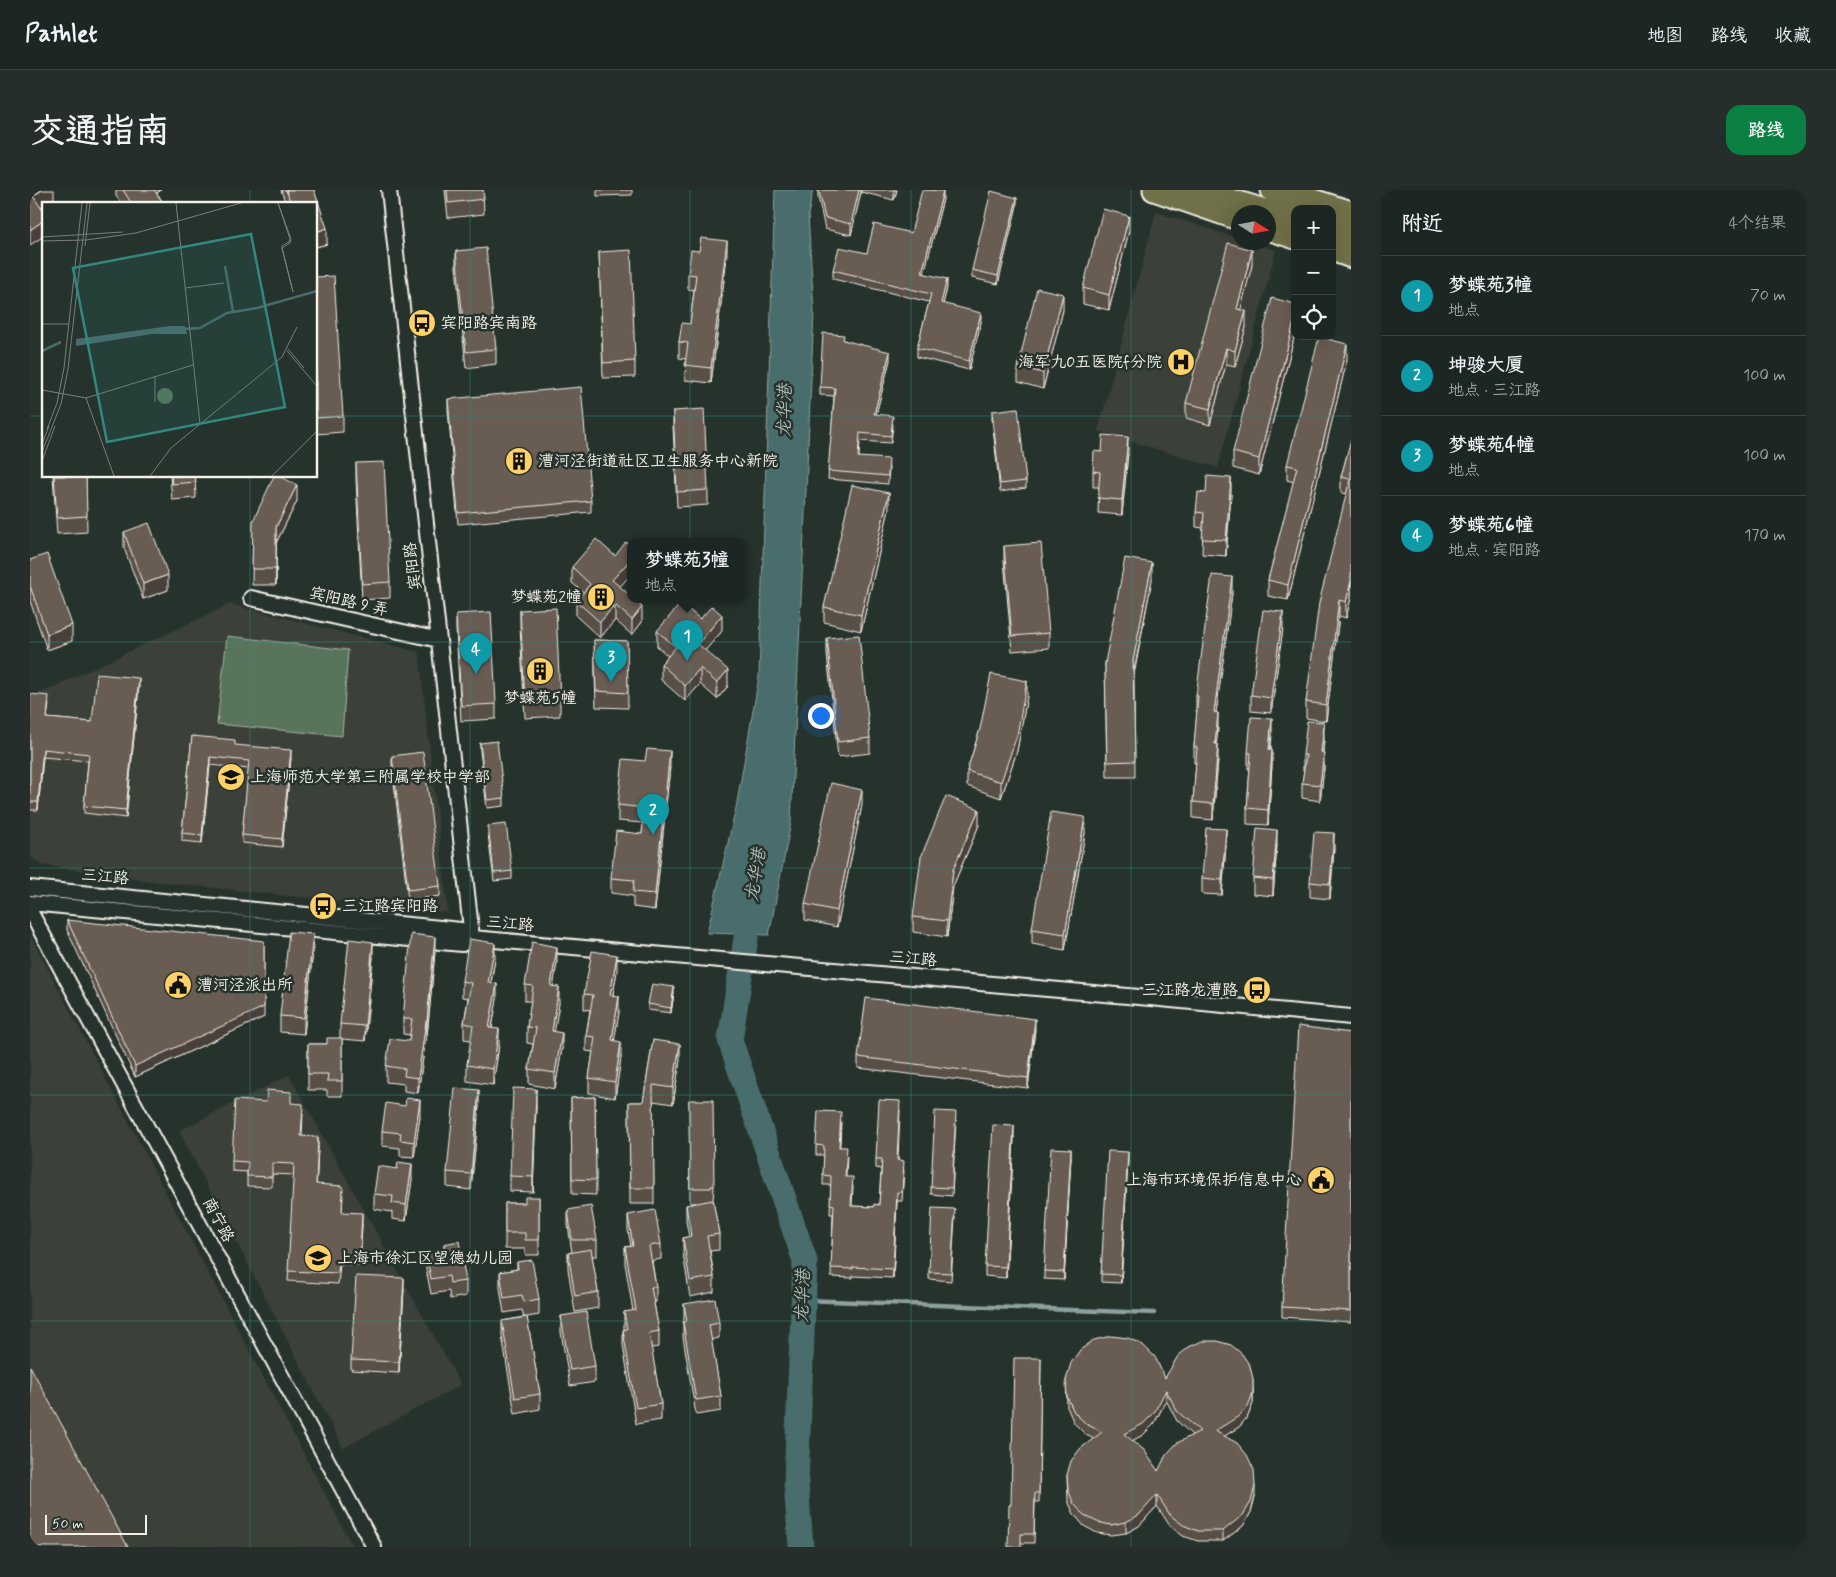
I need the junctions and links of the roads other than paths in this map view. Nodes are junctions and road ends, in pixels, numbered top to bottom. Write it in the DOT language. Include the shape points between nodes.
graph roads {
  1 [pos="389,190"];
  2 [pos="1154,190"];
  3 [pos="1192,190"];
  4 [pos="1274,190"];
  5 [pos="1306,190"];
  6 [pos="1351,204"];
  7 [pos="1241,205"];
  8 [pos="1351,214"];
  9 [pos="1276,216"];
  10 [pos="1231,217"];
  11 [pos="1291,221"];
  12 [pos="1276,232"];
  13 [pos="1336,235"];
  14 [pos="1291,237"];
  15 [pos="1351,240"];
  16 [pos="1336,251"];
  17 [pos="1351,257"];
  18 [pos="251,598"];
  19 [pos="439,640"];
  20 [pos="30,888"];
  21 [pos="30,902"];
  22 [pos="30,911"];
  23 [pos="472,938"];
  24 [pos="1351,1017"];
  25 [pos="374,1547"];
  1 -- 19 [label="street, 宾阳路"];
  2 -- 10 [label="main road"];
  3 -- 7 [label="highway"];
  4 -- 8 [label="highway"];
  5 -- 6 [label="main road"];
  9 -- 11 [label="highway"];
  12 -- 14 [label="main road"];
  13 -- 15 [label="highway"];
  16 -- 17 [label="main road"];
  18 -- 19 [label="street, 宾阳路 9 弄"];
  19 -- 23 [label="street, 宾阳路"];
  20 -- 23 [label="street, 三江路" via="461,930"];
  21 -- 23 [label="street, 三江路" via="462,944"];
  22 -- 25 [label="street, 南宁路"];
  23 -- 24 [label="street, 三江路"];
}
